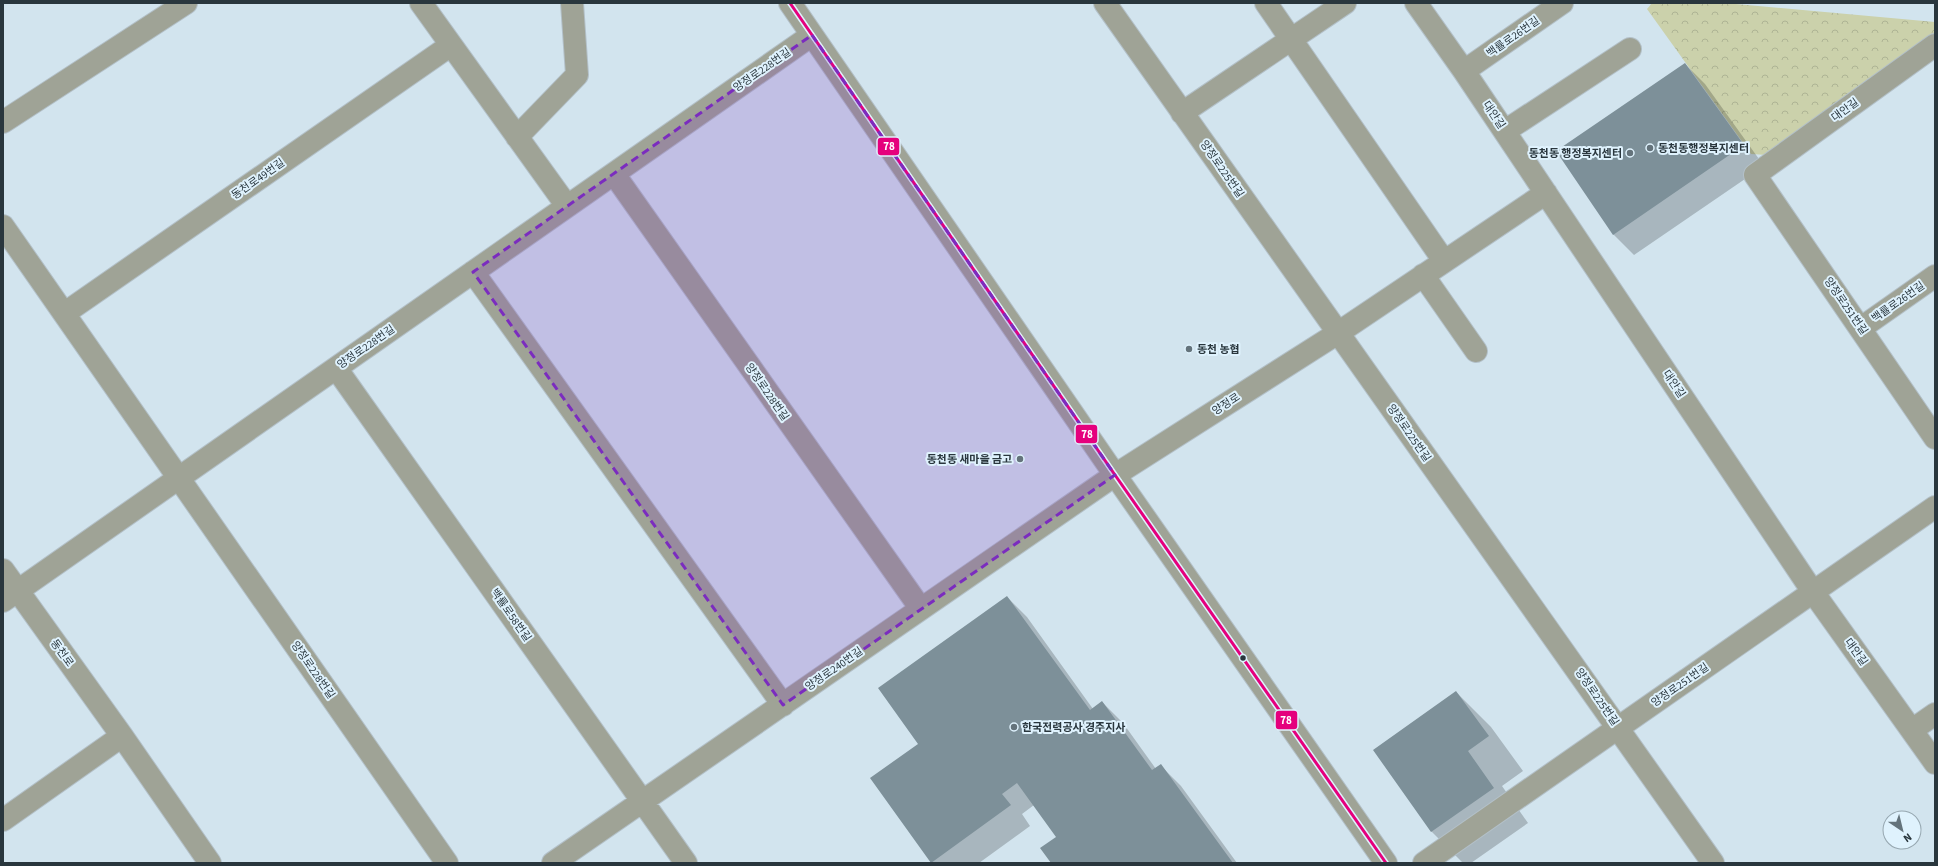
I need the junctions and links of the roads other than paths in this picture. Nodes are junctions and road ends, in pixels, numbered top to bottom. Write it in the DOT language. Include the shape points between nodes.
graph roads {
  1 [pos="186,3"];
  2 [pos="421,3"];
  3 [pos="572,3"];
  4 [pos="790,3"];
  5 [pos="1106,3"];
  6 [pos="1266,3"];
  7 [pos="1345,3"];
  8 [pos="1416,3"];
  9 [pos="1562,3"];
  10 [pos="812,35"];
  11 [pos="1290,40"];
  12 [pos="451,45"];
  13 [pos="1935,45"];
  14 [pos="1630,49"];
  15 [pos="1464,71"];
  16 [pos="1182,112"];
  17 [pos="3,122"];
  18 [pos="1505,131"];
  19 [pos="517,137"];
  20 [pos="614,174"];
  21 [pos="1755,176"];
  22 [pos="1546,193"];
  23 [pos="567,206"];
  24 [pos="3,226"];
  25 [pos="1444,261"];
  26 [pos="473,272"];
  27 [pos="1423,275"];
  28 [pos="1935,276"];
  29 [pos="65,313"];
  30 [pos="1861,328"];
  31 [pos="1338,333"];
  32 [pos="1476,351"];
  33 [pos="336,368"];
  34 [pos="1935,438"];
  35 [pos="1115,475"];
  36 [pos="180,478"];
  37 [pos="1935,507"];
  38 [pos="3,570"];
  39 [pos="1813,592"];
  40 [pos="10,596"];
  41 [pos="921,609"];
  42 [pos="783,705"];
  43 [pos="1935,714"];
  44 [pos="1619,728"];
  45 [pos="1912,730"];
  46 [pos="122,736"];
  47 [pos="1935,763"];
  48 [pos="642,800"];
  49 [pos="3,820"];
  50 [pos="210,863"];
  51 [pos="447,863"];
  52 [pos="553,863"];
  53 [pos="686,863"];
  54 [pos="1386,863"];
  55 [pos="1424,863"];
  56 [pos="1713,863"];
  1 -- 17 [label="street"];
  2 -- 12 [label="street"];
  3 -- 19 [label="street" via="577,75"];
  4 -- 10 [label="street"];
  5 -- 16 [label="street, 양정로225번길"];
  6 -- 11 [label="street"];
  7 -- 11 [label="street"];
  8 -- 15 [label="street, 대안길"];
  9 -- 15 [label="street, 백률로26번길"];
  10 -- 20 [label="street, 양정로228번길"];
  10 -- 35 [label="street"];
  11 -- 16 [label="street"];
  11 -- 25 [label="street"];
  12 -- 19 [label="street"];
  12 -- 29 [label="street, 동천로49번길"];
  13 -- 21 [label="street, 대안길"];
  14 -- 18 [label="street"];
  15 -- 18 [label="street, 대안길"];
  16 -- 31 [label="street, 양정로225번길"];
  18 -- 22 [label="street, 대안길"];
  19 -- 23 [label="street"];
  20 -- 23 [label="street, 양정로228번길"];
  20 -- 41 [label="street, 양정로228번길"];
  21 -- 30 [label="street, 양정로251번길"];
  22 -- 25 [label="street, 양정로"];
  22 -- 39 [label="street, 대안길"];
  23 -- 26 [label="street, 양정로228번길"];
  24 -- 29 [label="street"];
  25 -- 27 [label="street, 양정로"];
  26 -- 33 [label="street, 양정로228번길"];
  26 -- 42 [label="street"];
  27 -- 31 [label="street, 양정로"];
  27 -- 32 [label="street"];
  28 -- 30 [label="street, 백률로26번길"];
  29 -- 36 [label="street"];
  30 -- 34 [label="street, 양정로251번길"];
  31 -- 35 [label="street, 양정로"];
  31 -- 44 [label="street, 양정로225번길"];
  33 -- 36 [label="street, 양정로228번길"];
  33 -- 48 [label="street, 백률로58번길"];
  35 -- 41 [label="street, 양정로240번길"];
  35 -- 54 [label="street"];
  36 -- 40 [label="street, 양정로228번길"];
  36 -- 51 [label="street, 양정로228번길"];
  37 -- 39 [label="street, 양정로251번길"];
  38 -- 40 [label="street, 동천로"];
  39 -- 44 [label="street, 양정로251번길"];
  39 -- 45 [label="street, 대안길"];
  40 -- 46 [label="street, 동천로"];
  41 -- 42 [label="street, 양정로240번길"];
  42 -- 48 [label="street, 양정로240번길"];
  43 -- 45 [label="street"];
  44 -- 55 [label="street, 양정로251번길"];
  44 -- 56 [label="street, 양정로225번길"];
  45 -- 47 [label="street, 대안길"];
  46 -- 49 [label="street"];
  46 -- 50 [label="street, 동천로"];
  48 -- 52 [label="street, 양정로240번길"];
  48 -- 53 [label="street, 백률로58번길"];
}
